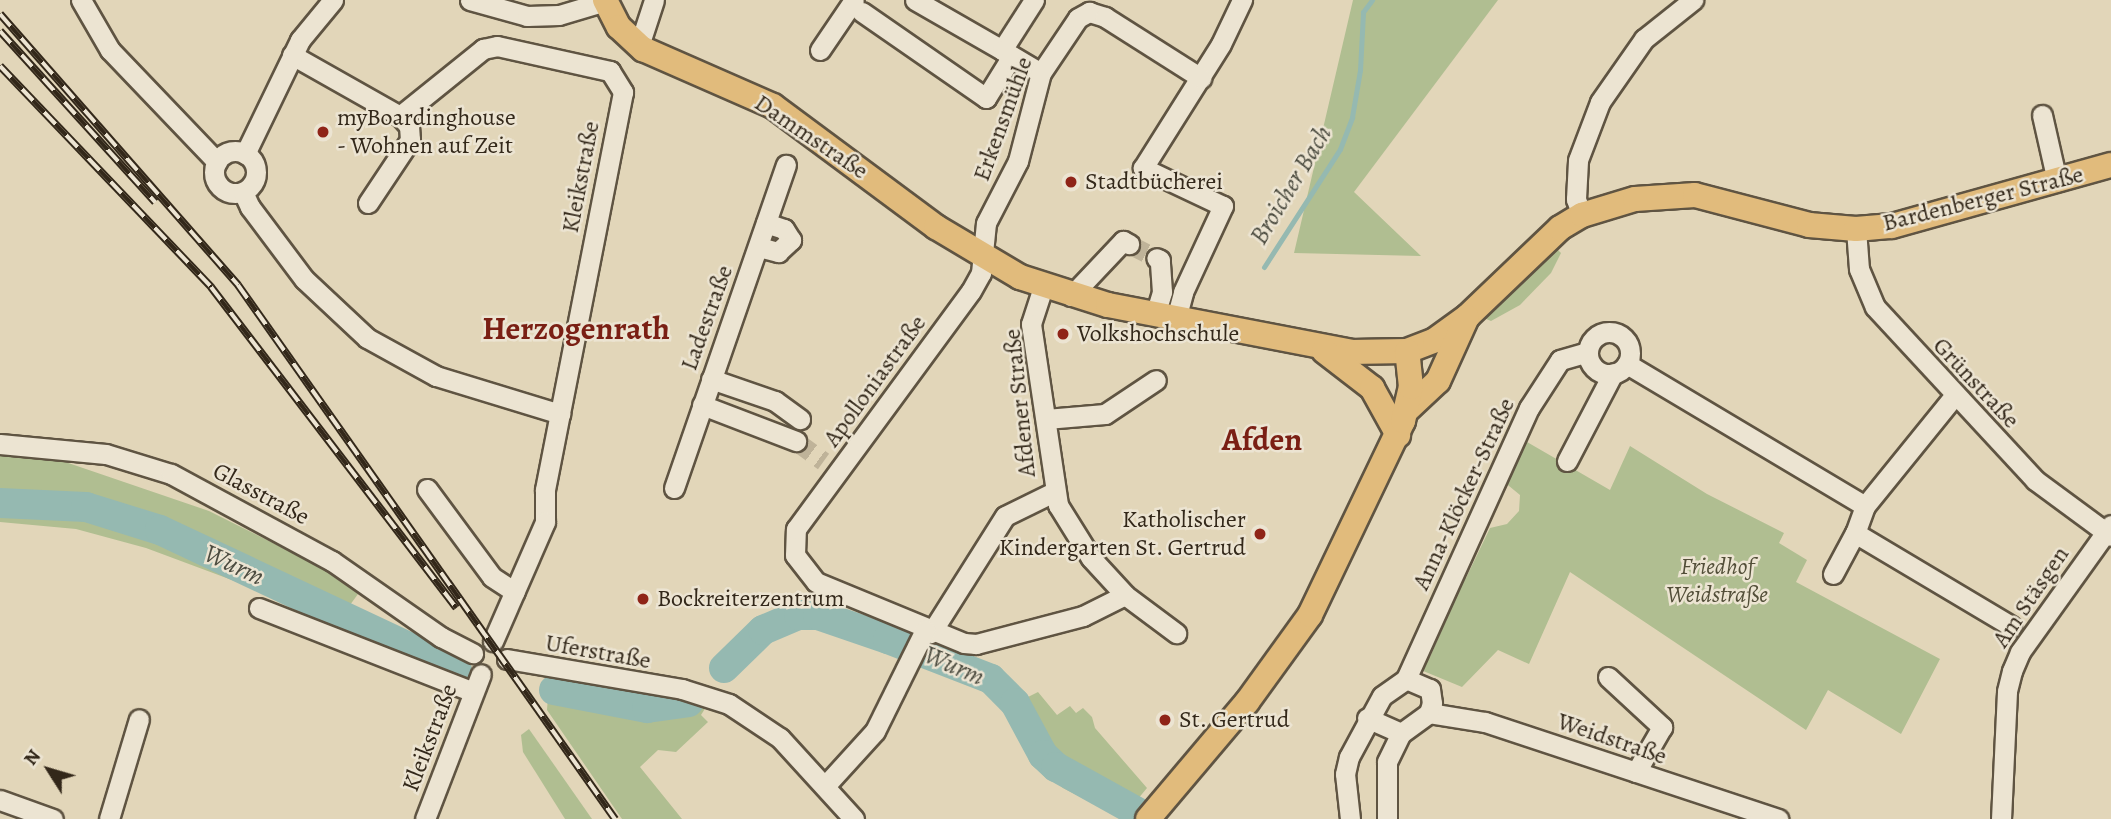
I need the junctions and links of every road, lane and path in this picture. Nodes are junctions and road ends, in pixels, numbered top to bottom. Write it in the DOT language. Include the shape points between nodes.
graph roads {
  1 [pos="81,0"];
  2 [pos="333,0"];
  3 [pos="470,0"];
  4 [pos="654,0"];
  5 [pos="915,0"];
  6 [pos="1034,0"];
  7 [pos="1242,0"];
  8 [pos="1693,0"];
  9 [pos="605,1"];
  10 [pos="858,6"];
  11 [pos="1093,6"];
  12 [pos="639,46"];
  13 [pos="820,50"];
  14 [pos="1007,53"];
  15 [pos="292,55"];
  16 [pos="1041,73"];
  17 [pos="1201,78"];
  18 [pos="407,112"];
  19 [pos="2042,115"];
  20 [pos="245,154"];
  21 [pos="217,162"];
  22 [pos="2111,165"];
  23 [pos="786,166"];
  24 [pos="2057,181"];
  25 [pos="243,191"];
  26 [pos="368,203"];
  27 [pos="1581,215"];
  28 [pos="766,223"];
  29 [pos="1856,229"];
  30 [pos="1129,244"];
  31 [pos="758,247"];
  32 [pos="984,257"];
  33 [pos="1156,258"];
  34 [pos="1043,287"];
  35 [pos="1071,296"];
  36 [pos="1468,316"];
  37 [pos="1165,317"];
  38 [pos="1318,347"];
  39 [pos="1407,351"];
  40 [pos="1588,352"];
  41 [pos="1620,369"];
  42 [pos="711,379"];
  43 [pos="1156,380"];
  44 [pos="1954,396"];
  45 [pos="702,405"];
  46 [pos="1407,410"];
  47 [pos="561,414"];
  48 [pos="800,419"];
  49 [pos="1046,419"];
  50 [pos="1398,435"];
  51 [pos="796,441"];
  52 [pos="0,444"];
  53 [pos="1567,460"];
  54 [pos="674,488"];
  55 [pos="427,489"];
  56 [pos="1054,492"];
  57 [pos="1865,506"];
  58 [pos="2109,531"];
  59 [pos="1855,533"];
  60 [pos="1833,574"];
  61 [pos="515,592"];
  62 [pos="1125,595"];
  63 [pos="259,608"];
  64 [pos="2011,626"];
  65 [pos="1176,633"];
  66 [pos="926,634"];
  67 [pos="492,641"];
  68 [pos="473,653"];
  69 [pos="507,659"];
  70 [pos="1608,677"];
  71 [pos="1406,680"];
  72 [pos="477,683"];
  73 [pos="1429,713"];
  74 [pos="1367,718"];
  75 [pos="139,719"];
  76 [pos="1401,733"];
  77 [pos="1636,772"];
  78 [pos="825,786"];
  79 [pos="0,800"];
  80 [pos="1152,815"];
  81 [pos="53,819"];
  82 [pos="109,819"];
  83 [pos="425,819"];
  84 [pos="854,819"];
  85 [pos="1350,819"];
  86 [pos="1387,819"];
  87 [pos="1777,819"];
  88 [pos="2001,819"];
  1 -- 21 [label="street" via="110,50"];
  2 -- 15 [label="street"];
  3 -- 9 [label="street" via="527,16 559,15"];
  4 -- 12 [label="street"];
  5 -- 14 [label="street"];
  6 -- 14 [label="street"];
  7 -- 17 [label="street"];
  8 -- 27 [label="street" via="1644,39 1600,102 1578,160 1576,199"];
  9 -- 12 [label="main road, Dammstraße" via="619,27"];
  10 -- 13 [label="street"];
  10 -- 14 [label="street" via="986,98"];
  11 -- 16 [label="street, Erkensmühle" via="1070,27"];
  11 -- 17 [label="street, Erkensmühle"];
  12 -- 32 [label="main road, Dammstraße" via="773,106"];
  14 -- 16 [label="street"];
  15 -- 18 [label="street"];
  15 -- 20 [label="street"];
  16 -- 32 [label="street, Erkensmühle" via="1018,161 986,223"];
  17 -- 37 [label="street" via="1143,168 1223,206 1183,292"];
  18 -- 26 [label="street" via="410,141"];
  18 -- 47 [label="street, Kleikstraße" via="484,49 497,46 610,71 623,92"];
  19 -- 24 [label="street"];
  20 -- 21 [label="street" via="232,151"];
  20 -- 25 [label="street" via="256,170 253,183"];
  21 -- 25 [label="street" via="214,174 219,186 230,192"];
  22 -- 24 [label="main road, Bardenberger Straße"];
  23 -- 28 [label="street, Ladestraße"];
  24 -- 29 [label="main road, Bardenberger Straße" via="1892,226"];
  25 -- 47 [label="street" via="304,279 367,338 436,376"];
  27 -- 29 [label="main road, Bardenberger Straße" via="1635,199 1695,195 1809,225"];
  27 -- 36 [label="main road, Bardenberger Straße" via="1533,251"];
  28 -- 31 [label="street, Ladestraße"];
  28 -- 31 [label="street, Ladestraße" via="784,229 791,240 778,252"];
  29 -- 44 [label="street, Grünstraße" via="1859,269 1875,307"];
  30 -- 35 [label="street" via="1123,241"];
  31 -- 42 [label="street, Ladestraße"];
  32 -- 34 [label="main road, Dammstraße"];
  32 -- 66 [label="street, Apolloniastraße" via="971,291 831,467 796,529 795,555 816,582"];
  33 -- 37 [label="street" via="1160,260"];
  34 -- 35 [label="main road, Dammstraße"];
  34 -- 49 [label="street, Afdener Straße" via="1031,324"];
  35 -- 37 [label="main road, Dammstraße"];
  36 -- 39 [label="main road, Bardenberger Straße" via="1435,340"];
  36 -- 46 [label="main road" via="1438,381"];
  37 -- 38 [label="main road, Bardenberger Straße"];
  38 -- 39 [label="main road, Bardenberger Straße" via="1373,354"];
  38 -- 50 [label="main road" via="1372,388"];
  39 -- 46 [label="main road" via="1411,387"];
  40 -- 41 [label="street" via="1598,371"];
  40 -- 41 [label="street, Anna-Klöcker-Straße" via="1597,337 1614,333 1627,343"];
  40 -- 71 [label="street, Anna-Klöcker-Straße" via="1560,360 1529,408"];
  41 -- 53 [label="street"];
  41 -- 57 [label="street"];
  42 -- 45 [label="street, Ladestraße"];
  42 -- 48 [label="street" via="775,401"];
  43 -- 49 [label="street" via="1105,414"];
  44 -- 57 [label="street"];
  44 -- 58 [label="street, Grünstraße" via="2035,480"];
  45 -- 51 [label="street, Ladestraße"];
  45 -- 54 [label="street, Ladestraße"];
  46 -- 50 [label="main road"];
  47 -- 61 [label="street, Kleikstraße" via="545,490 545,522"];
  49 -- 56 [label="street, Afdener Straße"];
  50 -- 80 [label="main road" via="1310,615"];
  52 -- 68 [label="street, Glasstraße" via="106,454 171,474 332,561 441,637"];
  55 -- 61 [label="street" via="492,577"];
  56 -- 62 [label="street, Afdener Straße" via="1066,521"];
  56 -- 66 [label="street" via="1004,516"];
  57 -- 59 [label="street"];
  58 -- 88 [label="street, Am Stäsgen" via="2020,652 2012,671 2007,691"];
  59 -- 60 [label="street"];
  59 -- 64 [label="street"];
  61 -- 67 [label="street, Kleikstraße"];
  62 -- 65 [label="street, Afdener Straße"];
  62 -- 66 [label="street" via="1083,616 976,644"];
  63 -- 72 [label="street"];
  66 -- 78 [label="street" via="875,731"];
  67 -- 68 [label="street" via="480,644"];
  67 -- 69 [label="street" via="505,649"];
  68 -- 72 [label="street"];
  69 -- 72 [label="street" via="498,674"];
  69 -- 78 [label="street, Uferstraße" via="682,689 729,704 763,724"];
  70 -- 77 [label="street" via="1662,727"];
  71 -- 73 [label="street" via="1430,689"];
  71 -- 74 [label="street" via="1391,686"];
  72 -- 83 [label="street, Kleikstraße"];
  73 -- 76 [label="street"];
  73 -- 77 [label="street, Weidstraße" via="1485,722"];
  74 -- 76 [label="street"];
  74 -- 85 [label="street" via="1345,774"];
  75 -- 82 [label="street"];
  76 -- 86 [label="street" via="1387,762"];
  77 -- 87 [label="street, Weidstraße"];
  78 -- 84 [label="street, Uferstraße"];
  79 -- 81 [label="street"];
}
